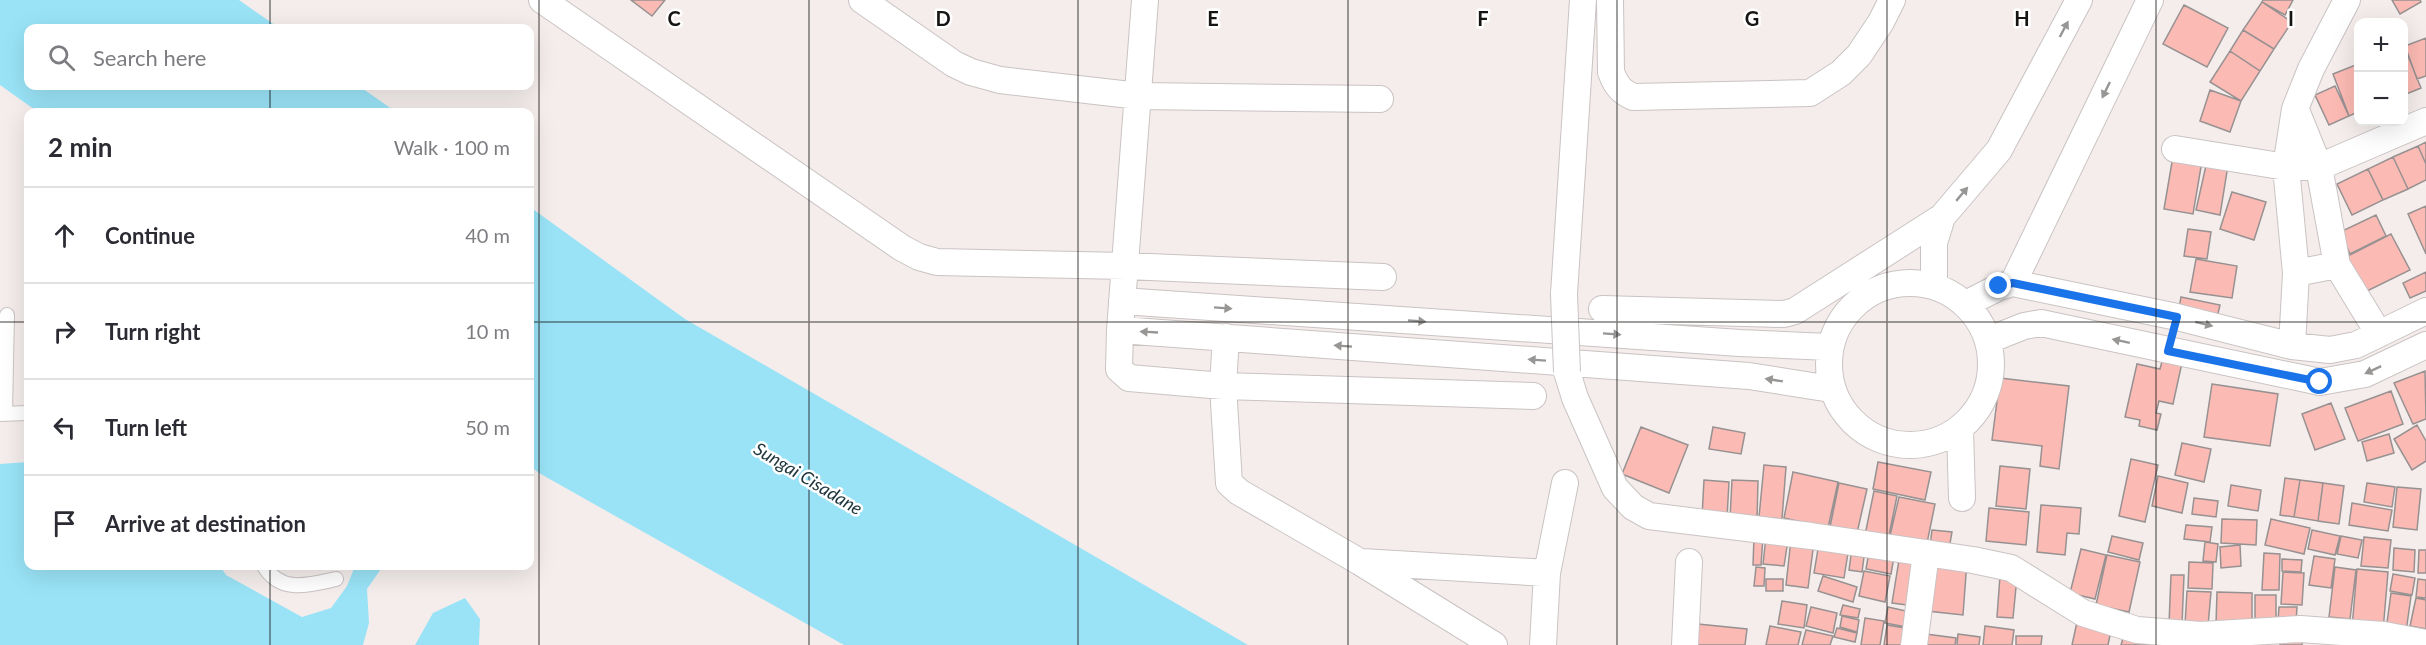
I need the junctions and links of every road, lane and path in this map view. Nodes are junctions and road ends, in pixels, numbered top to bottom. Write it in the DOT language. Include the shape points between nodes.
graph roads {
  1 [pos="542,0"];
  2 [pos="862,0"];
  3 [pos="1145,0"];
  4 [pos="1583,0"];
  5 [pos="1610,0"];
  6 [pos="1892,0"];
  7 [pos="2079,0"];
  8 [pos="2150,0"];
  9 [pos="2347,0"];
  10 [pos="1139,96"];
  11 [pos="1380,99"];
  12 [pos="2295,109"];
  13 [pos="2426,121"];
  14 [pos="2175,149"];
  15 [pos="2319,166"];
  16 [pos="2286,167"];
  17 [pos="1942,217"];
  18 [pos="2337,265"];
  19 [pos="1126,266"];
  20 [pos="2296,273"];
  21 [pos="1851,275"];
  22 [pos="1383,278"];
  23 [pos="2013,283"];
  24 [pos="1934,286"];
  25 [pos="1878,288"];
  26 [pos="1122,301"];
  27 [pos="1966,304"];
  28 [pos="1602,309"];
  29 [pos="2426,311"];
  30 [pos="7,315"];
  31 [pos="2177,317"];
  32 [pos="1120,330"];
  33 [pos="2379,333"];
  34 [pos="1226,337"];
  35 [pos="1989,340"];
  36 [pos="2426,345"];
  37 [pos="2292,346"];
  38 [pos="1829,347"];
  39 [pos="2168,351"];
  40 [pos="1223,386"];
  41 [pos="1831,389"];
  42 [pos="1533,396"];
  43 [pos="3,413"];
  44 [pos="24,413"];
  45 [pos="1960,430"];
  46 [pos="1565,483"];
  47 [pos="1962,498"];
  48 [pos="1926,553"];
  49 [pos="1360,562"];
  50 [pos="1689,562"];
  51 [pos="266,570"];
  52 [pos="1547,573"];
  53 [pos="336,579"];
  54 [pos="2426,643"];
  55 [pos="1494,645"];
  56 [pos="1544,645"];
  57 [pos="1685,645"];
  58 [pos="1914,645"];
  1 -- 19 [label="street" via="919,257 937,262"];
  2 -- 10 [label="street" via="971,72 1000,81"];
  3 -- 10 [label="street"];
  4 -- 48 [label="street, bridge" via="1564,294 1567,372 1615,488 1633,507 1649,516"];
  5 -- 6 [label="street" via="1611,72 1622,92 1633,97 1810,93 1841,73 1859,55"];
  17 -- 7 [label="street, one-way" via="1999,150"];
  8 -- 23 [label="street, one-way"];
  9 -- 12 [label="street"];
  10 -- 11 [label="street"];
  10 -- 19 [label="street"];
  12 -- 15 [label="street"];
  12 -- 16 [label="street"];
  13 -- 15 [label="street"];
  14 -- 16 [label="street"];
  15 -- 16 [label="street"];
  15 -- 18 [label="street"];
  16 -- 20 [label="street"];
  17 -- 21 [label="street"];
  17 -- 24 [label="street" via="1934,243"];
  18 -- 20 [label="street"];
  18 -- 33 [label="street"];
  19 -- 22 [label="street"];
  19 -- 26 [label="street"];
  20 -- 37 [label="street"];
  21 -- 25 [label="street"];
  21 -- 28 [label="street" via="1784,314"];
  23 -- 27 [label="street"];
  23 -- 31 [label="street"];
  24 -- 25 [label="street" via="1897,283"];
  24 -- 27 [label="street"];
  25 -- 38 [label="street" via="1847,312"];
  26 -- 32 [label="street"];
  26 -- 38 [label="street, one-way"];
  27 -- 35 [label="street"];
  29 -- 33 [label="street"];
  30 -- 43 [label="lane"];
  31 -- 37 [label="street, one-way"];
  31 -- 39 [label="street"];
  34 -- 32 [label="street, one-way"];
  32 -- 40 [label="street" via="1119,369 1129,378"];
  33 -- 37 [label="street" via="2356,345 2330,350"];
  34 -- 40 [label="street"];
  41 -- 34 [label="street, one-way" via="1749,376"];
  39 -- 35 [label="street, one-way" via="2041,323"];
  35 -- 45 [label="street" via="1993,367 1983,402"];
  36 -- 39 [label="street, one-way" via="2365,374 2320,382"];
  38 -- 41 [label="street"];
  40 -- 42 [label="street"];
  40 -- 49 [label="street" via="1229,483"];
  41 -- 45 [label="street" via="1852,422 1885,442 1924,445"];
  43 -- 44 [label="lane"];
  45 -- 47 [label="street"];
  46 -- 52 [label="street"];
  48 -- 54 [label="street" via="2012,568 2083,613 2138,630 2201,635 2300,629 2384,635"];
  48 -- 58 [label="street"];
  49 -- 52 [label="street"];
  49 -- 55 [label="street"];
  50 -- 57 [label="street"];
  51 -- 53 [label="lane" via="270,577 299,587"];
  52 -- 56 [label="street"];
}
